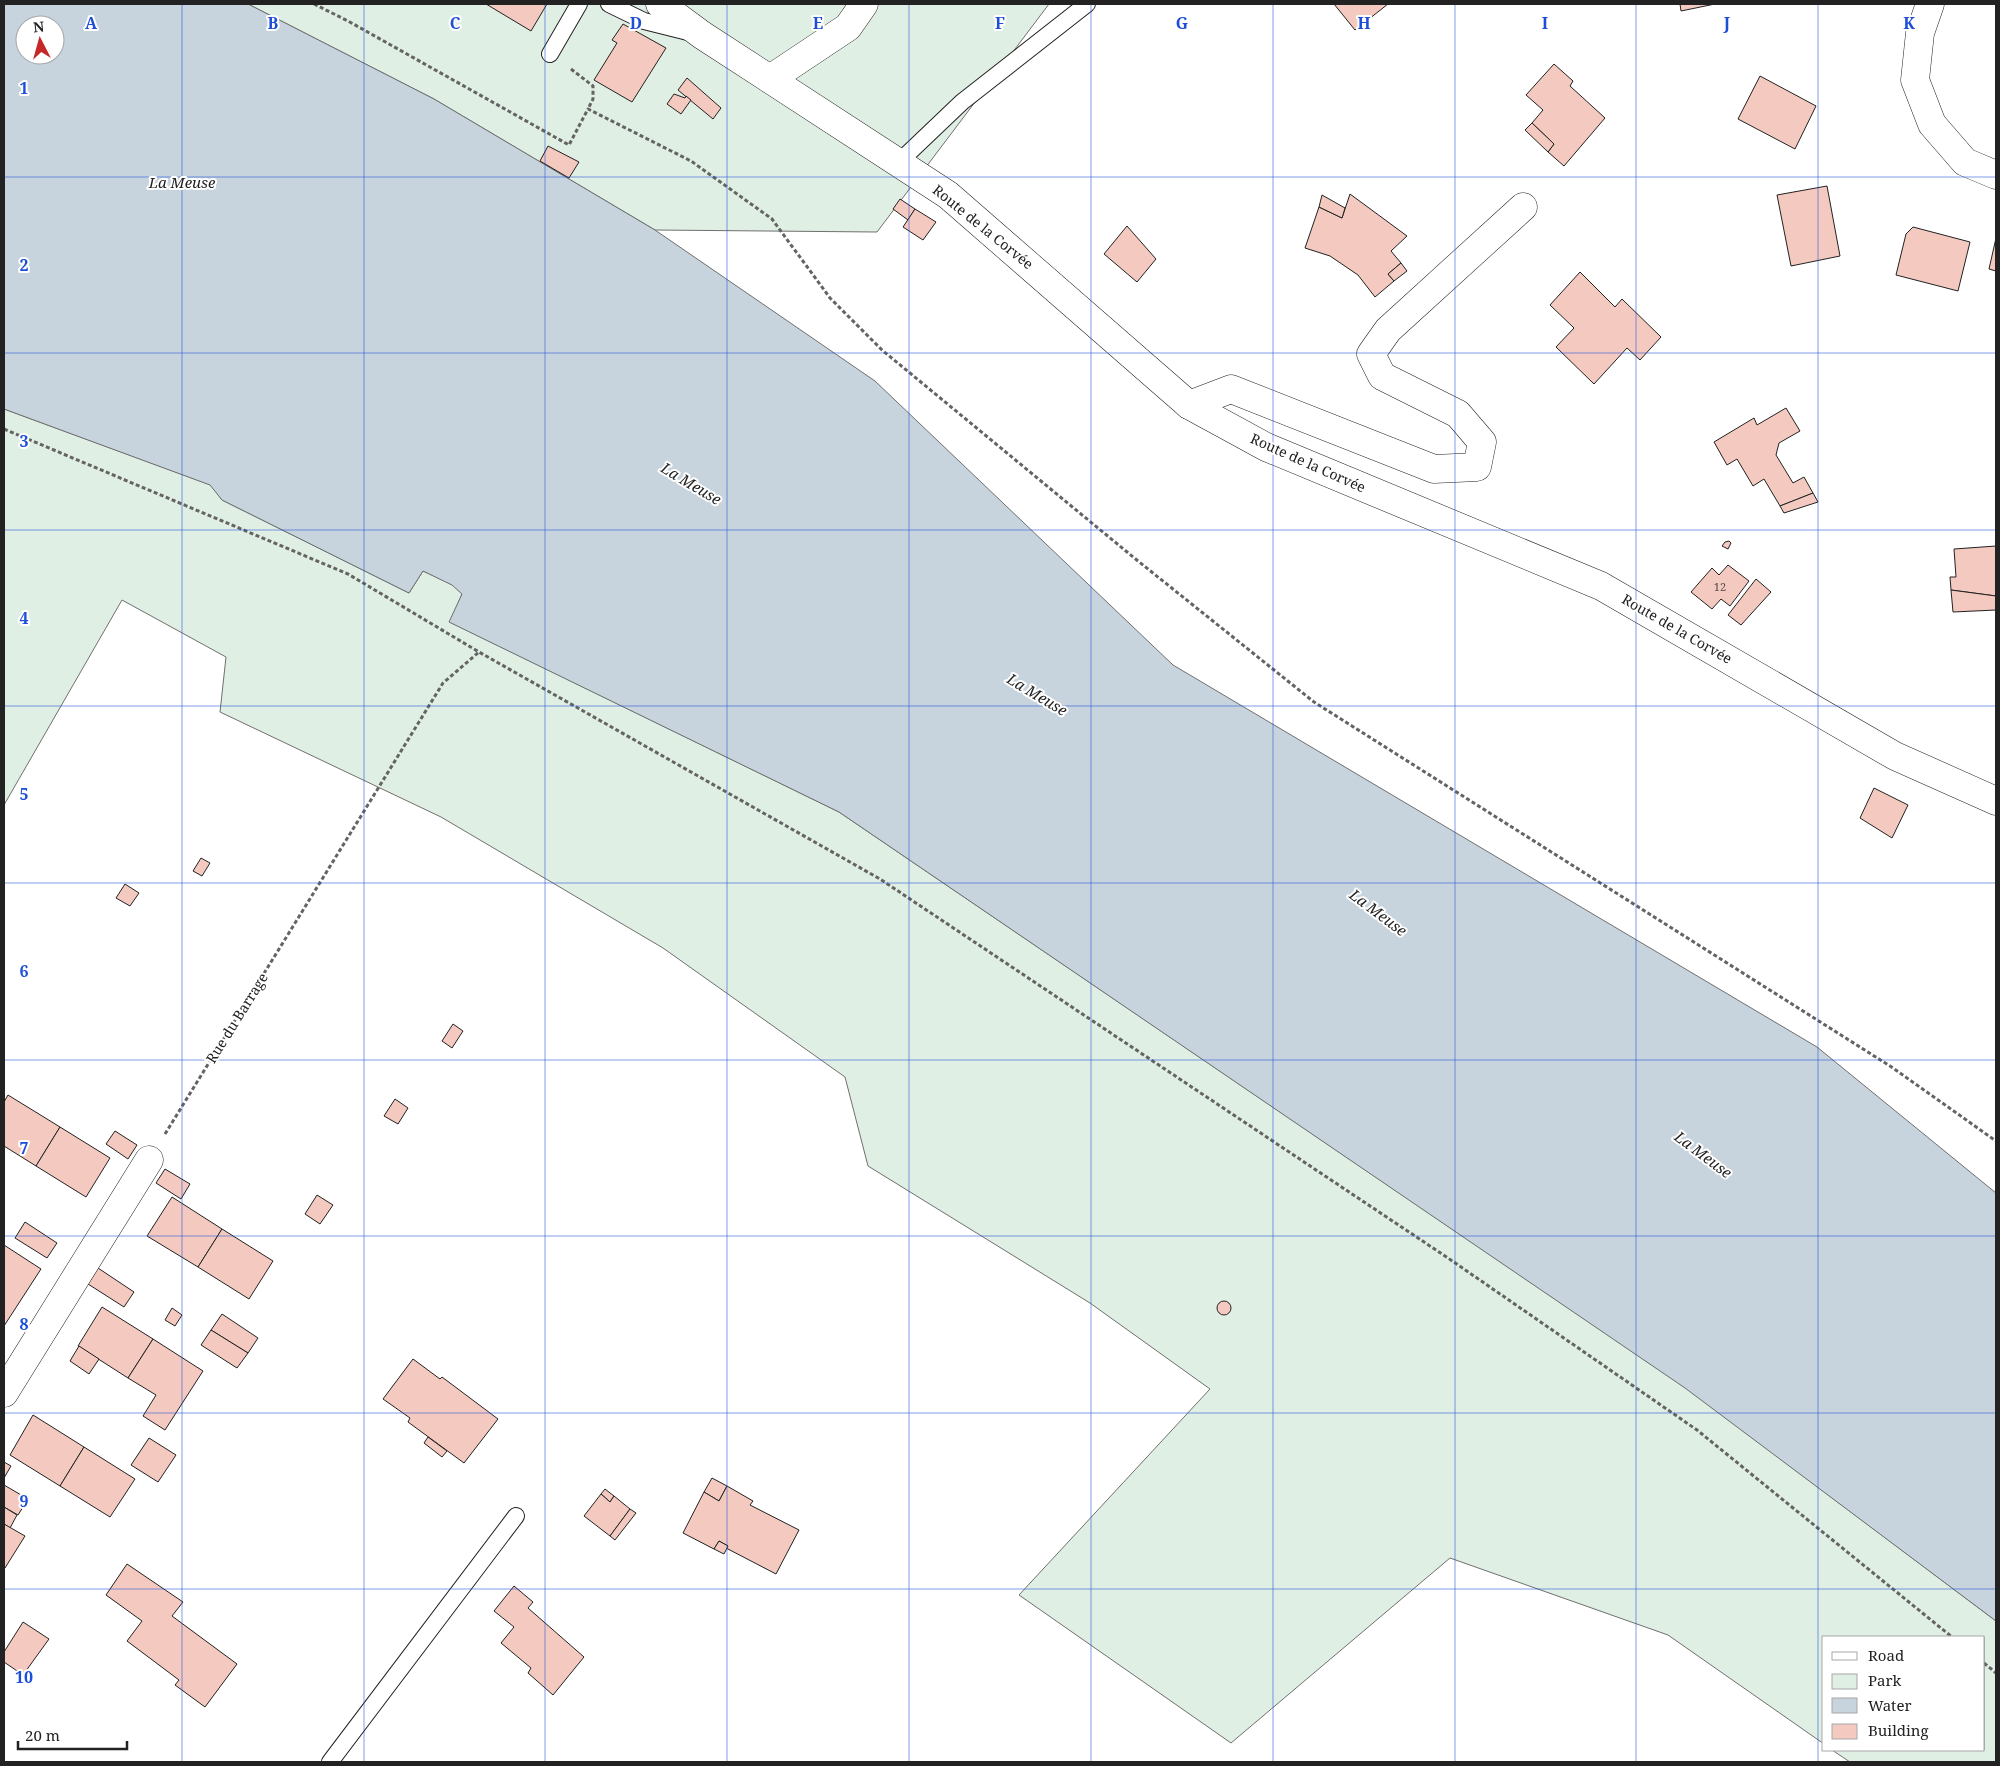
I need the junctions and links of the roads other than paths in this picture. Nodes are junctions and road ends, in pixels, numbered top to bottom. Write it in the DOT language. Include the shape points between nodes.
graph roads {
  1 [pos="579,4"];
  2 [pos="609,4"];
  3 [pos="660,4"];
  4 [pos="864,4"];
  5 [pos="1087,4"];
  6 [pos="1930,4"];
  7 [pos="702,35"];
  8 [pos="550,54"];
  9 [pos="770,79"];
  10 [pos="898,163"];
  11 [pos="1996,176"];
  12 [pos="1523,207"];
  13 [pos="1190,405"];
  14 [pos="1996,801"];
  15 [pos="149,1160"];
  16 [pos="4,1393"];
  17 [pos="516,1516"];
  18 [pos="330,1762"];
  1 -- 8 [label="lane"];
  2 -- 7 [label="lane" via="644,21"];
  3 -- 7 [label="street, Route de la Corvée"];
  4 -- 9 [label="street" via="848,27"];
  5 -- 10 [label="lane" via="962,102"];
  6 -- 11 [label="street" via="1920,33 1915,80 1932,124 1965,162"];
  7 -- 9 [label="street, Route de la Corvée"];
  9 -- 10 [label="street, Route de la Corvée"];
  10 -- 13 [label="street, Route de la Corvée" via="948,195"];
  12 -- 13 [label="street" via="1388,330 1370,354 1382,376 1458,414 1482,442 1477,467 1434,469 1231,389"];
  13 -- 14 [label="street, Route de la Corvée" via="1266,447 1601,586 1896,756"];
  15 -- 16 [label="street"];
  17 -- 18 [label="lane"];
}
